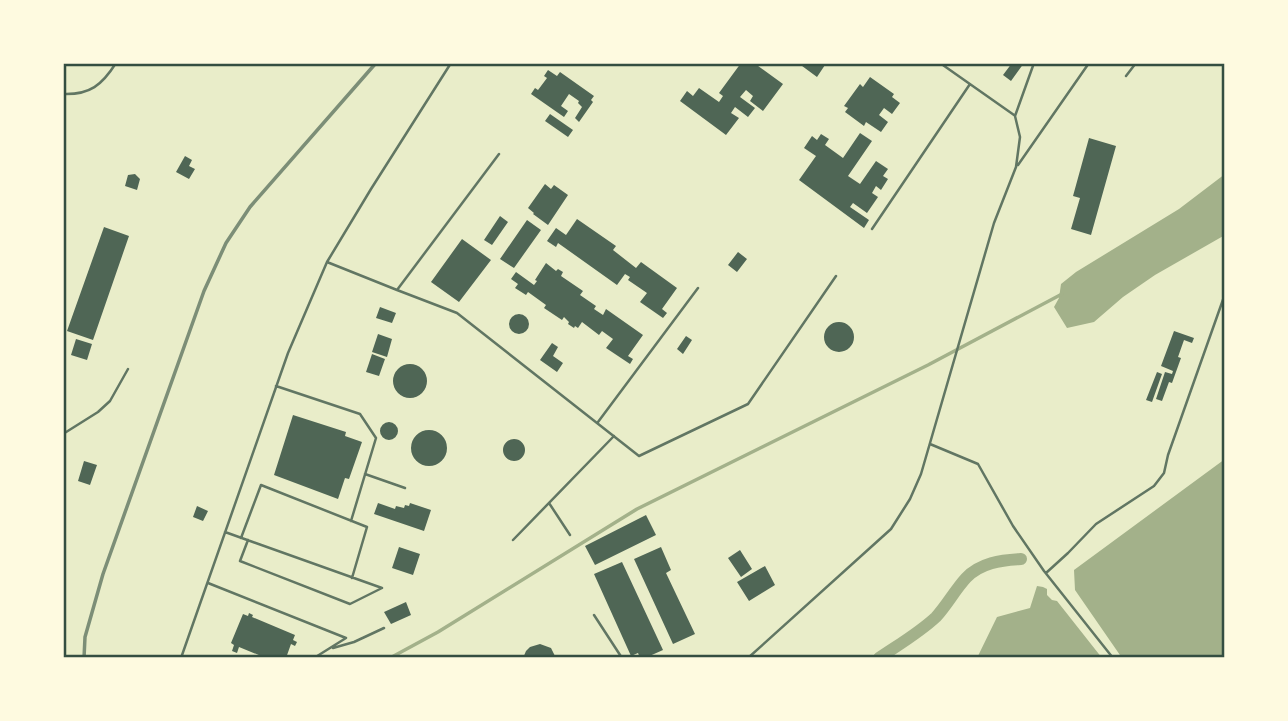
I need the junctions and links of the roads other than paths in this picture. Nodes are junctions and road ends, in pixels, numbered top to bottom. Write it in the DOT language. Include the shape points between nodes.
graph roads {
  1 [pos="116,63"];
  2 [pos="451,63"];
  3 [pos="940,63"];
  4 [pos="1034,63"];
  5 [pos="1089,63"];
  6 [pos="1136,63"];
  7 [pos="1126,76"];
  8 [pos="970,84"];
  9 [pos="63,94"];
  10 [pos="1015,116"];
  11 [pos="499,154"];
  12 [pos="1017,167"];
  13 [pos="872,229"];
  14 [pos="327,262"];
  15 [pos="836,275"];
  16 [pos="698,288"];
  17 [pos="397,290"];
  18 [pos="1225,294"];
  19 [pos="128,369"];
  20 [pos="276,386"];
  21 [pos="598,422"];
  22 [pos="63,435"];
  23 [pos="614,436"];
  24 [pos="930,442"];
  25 [pos="365,474"];
  26 [pos="405,488"];
  27 [pos="550,503"];
  28 [pos="351,521"];
  29 [pos="225,532"];
  30 [pos="569,535"];
  31 [pos="241,538"];
  32 [pos="247,540"];
  33 [pos="513,540"];
  34 [pos="1045,573"];
  35 [pos="352,578"];
  36 [pos="207,583"];
  37 [pos="594,615"];
  38 [pos="384,628"];
  39 [pos="329,648"];
  40 [pos="181,658"];
  41 [pos="314,658"];
  42 [pos="622,658"];
  43 [pos="748,658"];
  44 [pos="1113,658"];
  1 -- 9 [label="lane" via="102,83 84,93"];
  2 -- 14 [label="lane"];
  3 -- 8 [label="lane"];
  4 -- 10 [label="lane"];
  5 -- 12 [label="lane"];
  6 -- 7 [label="lane"];
  8 -- 10 [label="lane"];
  8 -- 13 [label="lane"];
  10 -- 12 [label="lane" via="1020,137"];
  11 -- 17 [label="lane"];
  12 -- 24 [label="lane" via="993,223"];
  14 -- 17 [label="lane"];
  14 -- 20 [label="lane"];
  15 -- 23 [label="lane" via="748,404 639,456"];
  16 -- 21 [label="lane"];
  17 -- 21 [label="lane" via="457,313"];
  18 -- 34 [label="lane" via="1159,481 1096,524"];
  19 -- 22 [label="lane" via="110,401"];
  20 -- 25 [label="lane" via="360,414 376,438"];
  20 -- 29 [label="lane"];
  21 -- 23 [label="lane"];
  23 -- 27 [label="lane"];
  24 -- 34 [label="lane" via="978,464"];
  24 -- 43 [label="lane" via="911,499 891,529"];
  25 -- 26 [label="lane"];
  25 -- 28 [label="lane"];
  27 -- 30 [label="lane"];
  27 -- 33 [label="lane"];
  28 -- 31 [label="lane" via="261,485"];
  28 -- 35 [label="lane" via="367,527"];
  29 -- 31 [label="lane"];
  29 -- 36 [label="lane"];
  31 -- 32 [label="lane"];
  32 -- 35 [label="lane"];
  32 -- 35 [label="lane" via="240,561 350,604 382,588"];
  34 -- 44 [label="lane"];
  36 -- 39 [label="lane" via="346,638"];
  36 -- 40 [label="lane"];
  37 -- 42 [label="lane"];
  38 -- 39 [label="lane"];
  39 -- 41 [label="lane"];
}
